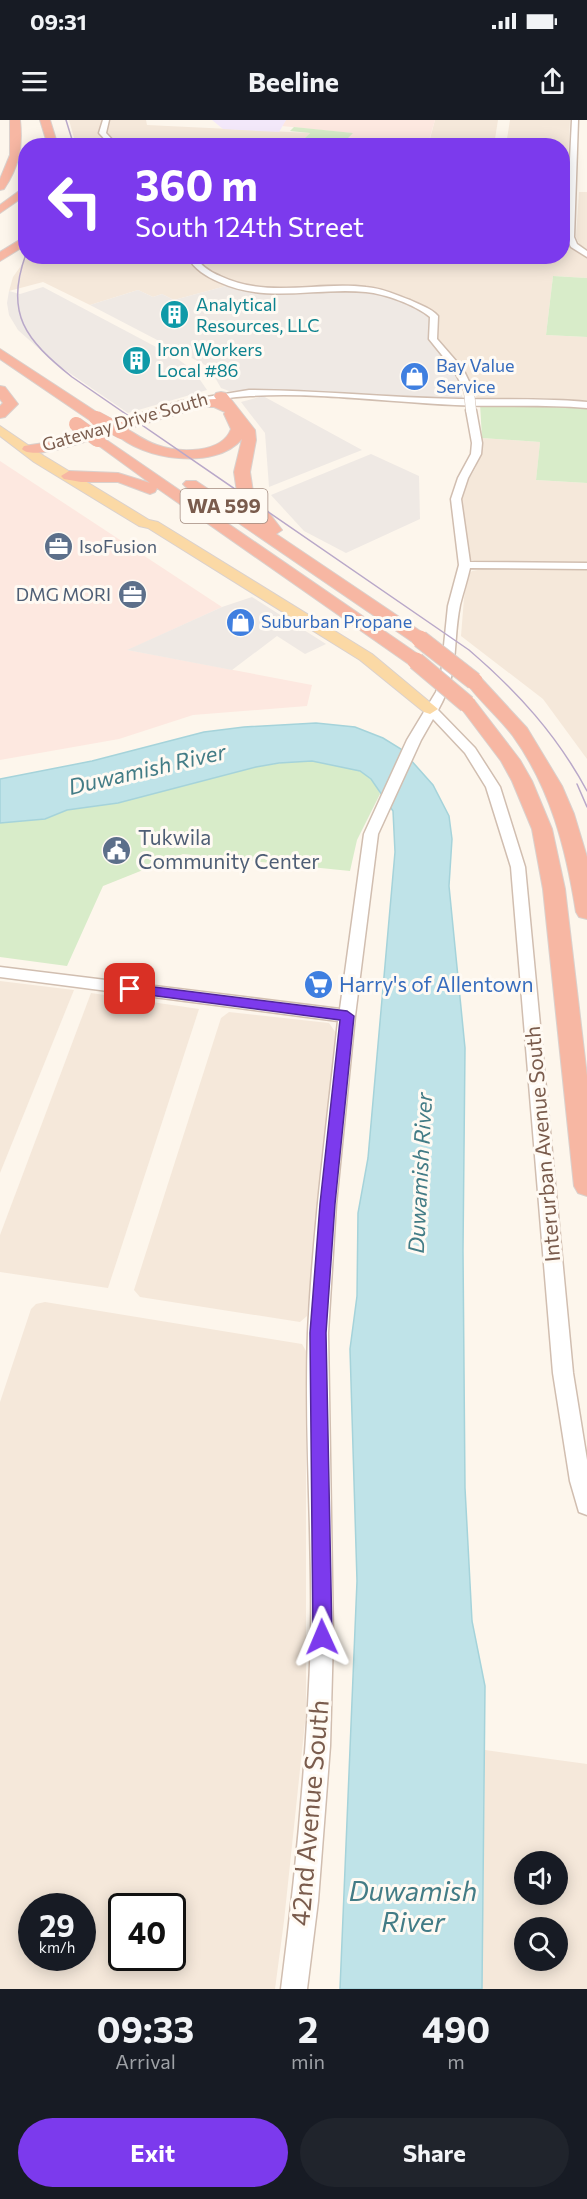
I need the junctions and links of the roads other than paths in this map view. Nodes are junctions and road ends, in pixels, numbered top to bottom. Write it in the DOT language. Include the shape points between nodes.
graph roads {
  1 [pos="15,120"];
  2 [pos="35,120"];
  3 [pos="45,120"];
  4 [pos="106,120"];
  5 [pos="575,120"];
  6 [pos="16,132"];
  7 [pos="39,138"];
  8 [pos="50,138"];
  9 [pos="107,138"];
  10 [pos="0,165"];
  11 [pos="0,187"];
  12 [pos="18,195"];
  13 [pos="18,204"];
  14 [pos="0,210"];
  15 [pos="0,217"];
  16 [pos="18,236"];
  17 [pos="18,245"];
  18 [pos="0,248"];
  19 [pos="587,255"];
  20 [pos="0,257"];
  21 [pos="197,264"];
  22 [pos="0,347"];
  23 [pos="0,353"];
  24 [pos="21,367"];
  25 [pos="0,390"];
  26 [pos="224,402"];
  27 [pos="587,405"];
  28 [pos="0,414"];
  29 [pos="71,421"];
  30 [pos="0,429"];
  31 [pos="119,433"];
  32 [pos="29,449"];
  33 [pos="69,476"];
  34 [pos="89,480"];
  35 [pos="153,525"];
  36 [pos="465,565"];
  37 [pos="587,566"];
  38 [pos="289,572"];
  39 [pos="331,579"];
  40 [pos="383,669"];
  41 [pos="448,670"];
  42 [pos="430,708"];
  43 [pos="414,740"];
  44 [pos="463,741"];
  45 [pos="587,912"];
  46 [pos="0,972"];
  47 [pos="347,1016"];
  48 [pos="587,1186"];
  49 [pos="587,1504"];
  50 [pos="294,1989"];
  1 -- 6 [label="highway"];
  2 -- 7 [label="highway"];
  3 -- 8 [label="highway"];
  4 -- 9 [label="street" via="102,133"];
  5 -- 19 [label="street" via="570,237"];
  6 -- 10 [label="highway" via="8,140"];
  6 -- 11 [label="highway" via="15,159"];
  12 -- 14 [label="highway"];
  13 -- 15 [label="highway"];
  16 -- 18 [label="highway"];
  17 -- 20 [label="highway"];
  21 -- 36 [label="street, bridge" via="245,290 280,293 363,289 396,297 433,315 433,339 450,358 469,392 477,443 456,499"];
  22 -- 24 [label="highway"];
  23 -- 24 [label="highway, WA 599"];
  24 -- 31 [label="highway, WA 599, bridge"];
  25 -- 28 [label="highway" via="11,404"];
  26 -- 27 [label="street" via="276,392"];
  26 -- 31 [label="highway" via="238,434 226,446 211,451 159,451"];
  26 -- 32 [label="highway" via="200,403 59,445"];
  26 -- 39 [label="highway" via="248,430 242,481 249,500 271,528"];
  29 -- 38 [label="highway, WA 599, bridge"];
  30 -- 32 [label="main road, Interurban Avenue South"];
  31 -- 39 [label="highway, WA 599"];
  32 -- 33 [label="main road, Interurban Avenue South"];
  32 -- 34 [label="main road, Interurban Avenue South" via="49,453"];
  33 -- 34 [label="highway"];
  33 -- 35 [label="main road, Interurban Avenue South"];
  34 -- 35 [label="main road, Interurban Avenue South" via="154,520"];
  34 -- 38 [label="highway" via="111,476 136,481"];
  35 -- 40 [label="main road, Interurban Avenue South"];
  36 -- 37 [label="street"];
  36 -- 41 [label="street" via="453,606"];
  38 -- 48 [label="highway, WA 599, bridge" via="416,661 467,704 522,781 544,839 554,890"];
  39 -- 45 [label="highway, WA 599, bridge" via="474,681 522,733 566,817 578,855"];
  40 -- 41 [label="main road" via="428,683"];
  40 -- 42 [label="main road, Interurban Avenue South"];
  41 -- 42 [label="street" via="442,692"];
  42 -- 43 [label="street"];
  42 -- 44 [label="street, Interurban Avenue South"];
  43 -- 44 [label="street" via="437,732"];
  43 -- 47 [label="street, 42nd Avenue South" via="379,813 368,853"];
  44 -- 49 [label="street, Interurban Avenue South" via="493,787 518,867 563,1372"];
  46 -- 47 [label="street"];
  47 -- 50 [label="street, 42nd Avenue South" via="318,1333 322,1637 318,1746"];
}
